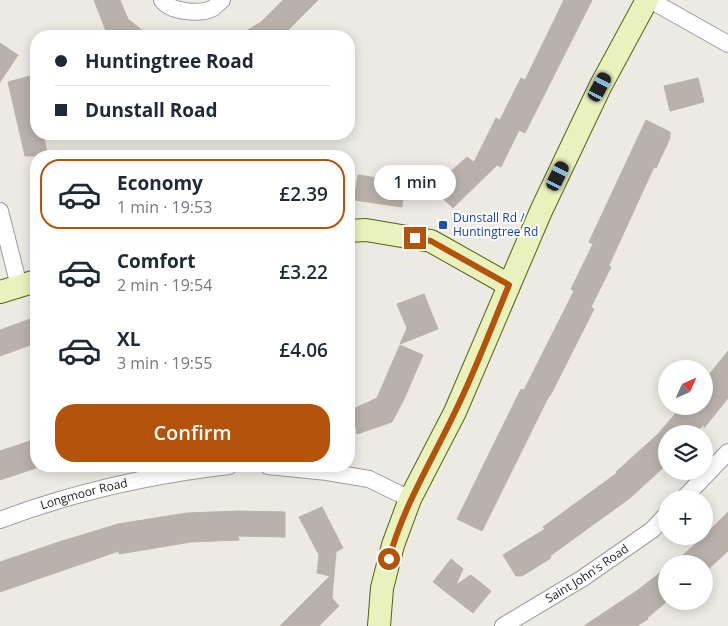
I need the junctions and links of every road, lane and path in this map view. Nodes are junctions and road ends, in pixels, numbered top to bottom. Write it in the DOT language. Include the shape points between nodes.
graph roads {
  1 [pos="162,0"];
  2 [pos="222,0"];
  3 [pos="649,0"];
  4 [pos="728,44"];
  5 [pos="0,211"];
  6 [pos="355,231"];
  7 [pos="509,285"];
  8 [pos="18,286"];
  9 [pos="728,452"];
  10 [pos="183,472"];
  11 [pos="327,472"];
  12 [pos="692,490"];
  13 [pos="410,499"];
  14 [pos="0,520"];
  15 [pos="658,524"];
  16 [pos="379,626"];
  17 [pos="503,626"];
  1 -- 2 [label="street" via="164,4 182,11 196,12 212,8"];
  3 -- 4 [label="street"];
  3 -- 7 [label="street" via="600,87"];
  5 -- 8 [label="street"];
  6 -- 7 [label="street" via="431,241"];
  7 -- 13 [label="street" via="455,412"];
  9 -- 12 [label="street"];
  10 -- 14 [label="street, Longmoor Road" via="101,488"];
  11 -- 13 [label="street" via="369,479"];
  13 -- 16 [label="street" via="382,588"];
  15 -- 17 [label="street, Saint John's Road" via="583,578"];
}
